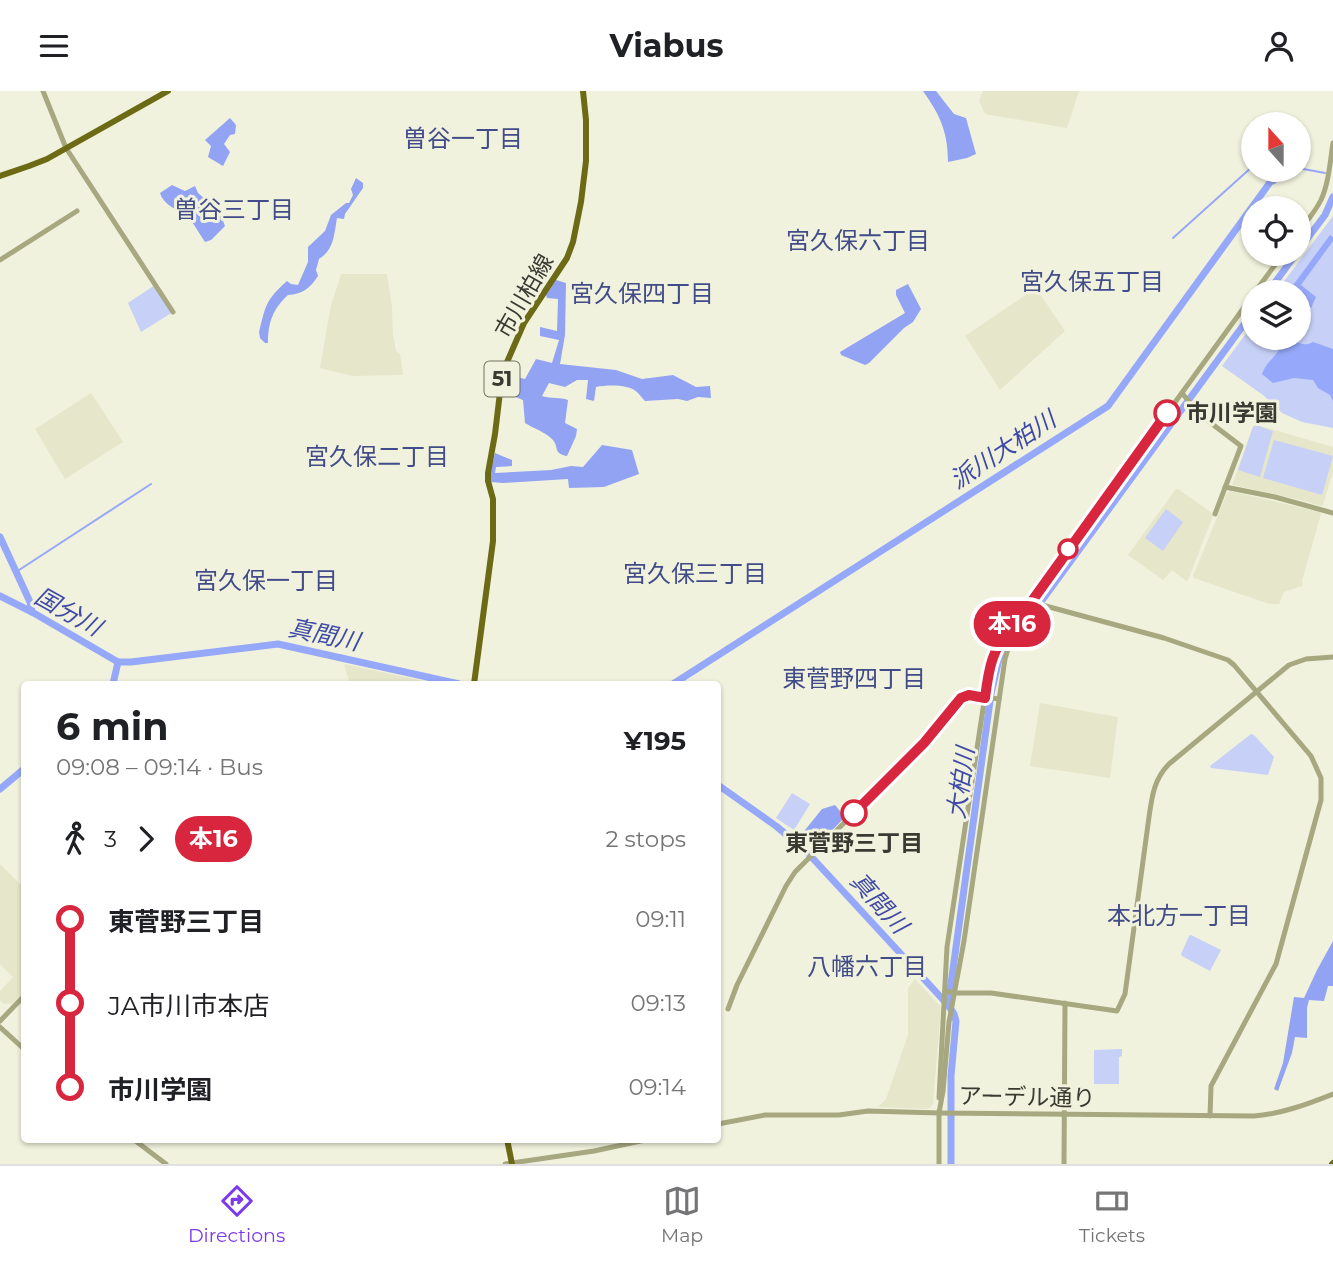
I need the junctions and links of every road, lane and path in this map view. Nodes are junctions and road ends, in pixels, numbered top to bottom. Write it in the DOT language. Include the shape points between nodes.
graph roads {
  1 [pos="43,91"];
  2 [pos="168,91"];
  3 [pos="583,91"];
  4 [pos="1333,143"];
  5 [pos="66,148"];
  6 [pos="0,176"];
  7 [pos="1331,179"];
  8 [pos="77,211"];
  9 [pos="1311,215"];
  10 [pos="0,260"];
  11 [pos="173,312"];
  12 [pos="1241,313"];
  13 [pos="1184,395"];
  14 [pos="1225,487"];
  15 [pos="1333,513"];
  16 [pos="1215,515"];
  17 [pos="1031,604"];
  18 [pos="1333,657"];
  19 [pos="474,681"];
  20 [pos="1256,691"];
  21 [pos="986,698"];
  22 [pos="998,699"];
  23 [pos="945,993"];
  24 [pos="953,995"];
  25 [pos="21,999"];
  26 [pos="1066,1003"];
  27 [pos="728,1009"];
  28 [pos="0,1021"];
  29 [pos="0,1027"];
  30 [pos="21,1046"];
  31 [pos="1333,1094"];
  32 [pos="939,1113"];
  33 [pos="1065,1114"];
  34 [pos="1210,1116"];
  35 [pos="721,1123"];
  36 [pos="138,1143"];
  37 [pos="507,1143"];
  38 [pos="631,1143"];
  39 [pos="166,1164"];
  40 [pos="509,1164"];
  41 [pos="939,1164"];
  42 [pos="1064,1164"];
  1 -- 5 [label="street"];
  2 -- 5 [label="main road"];
  3 -- 19 [label="main road, 市川柏線 / 51" via="586,161 573,241 567,258 524,323 501,384 488,473 493,541"];
  4 -- 7 [label="street"];
  5 -- 6 [label="main road"];
  5 -- 11 [label="street"];
  7 -- 9 [label="street"];
  8 -- 10 [label="street"];
  12 -- 13 [label="street"];
  13 -- 14 [label="street" via="1203,417 1241,446"];
  13 -- 17 [label="street"];
  14 -- 15 [label="street"];
  14 -- 16 [label="street"];
  17 -- 20 [label="street" via="1222,657 1234,664"];
  17 -- 21 [label="street" via="994,653"];
  17 -- 22 [label="street" via="1009,639"];
  18 -- 20 [label="street" via="1297,661"];
  20 -- 26 [label="street" via="1163,769 1155,783 1125,994 1117,1011"];
  20 -- 34 [label="street" via="1311,756 1320,773 1322,794 1276,964 1211,1086"];
  21 -- 22 [label="street"];
  21 -- 23 [label="street" via="947,947"];
  21 -- 27 [label="street" via="961,698 924,743 793,875"];
  22 -- 24 [label="street"];
  23 -- 24 [label="street"];
  23 -- 32 [label="street"];
  24 -- 26 [label="street" via="991,993"];
  24 -- 32 [label="street"];
  25 -- 28 [label="street"];
  26 -- 33 [label="street"];
  29 -- 30 [label="street"];
  31 -- 34 [label="street, アーデル通り" via="1262,1116"];
  32 -- 33 [label="street, アーデル通り"];
  32 -- 35 [label="street, アーデル通り" via="771,1114"];
  32 -- 41 [label="street"];
  33 -- 34 [label="street, アーデル通り"];
  33 -- 42 [label="street"];
  36 -- 39 [label="street"];
  37 -- 40 [label="main road"];
  38 -- 40 [label="street"];
}
